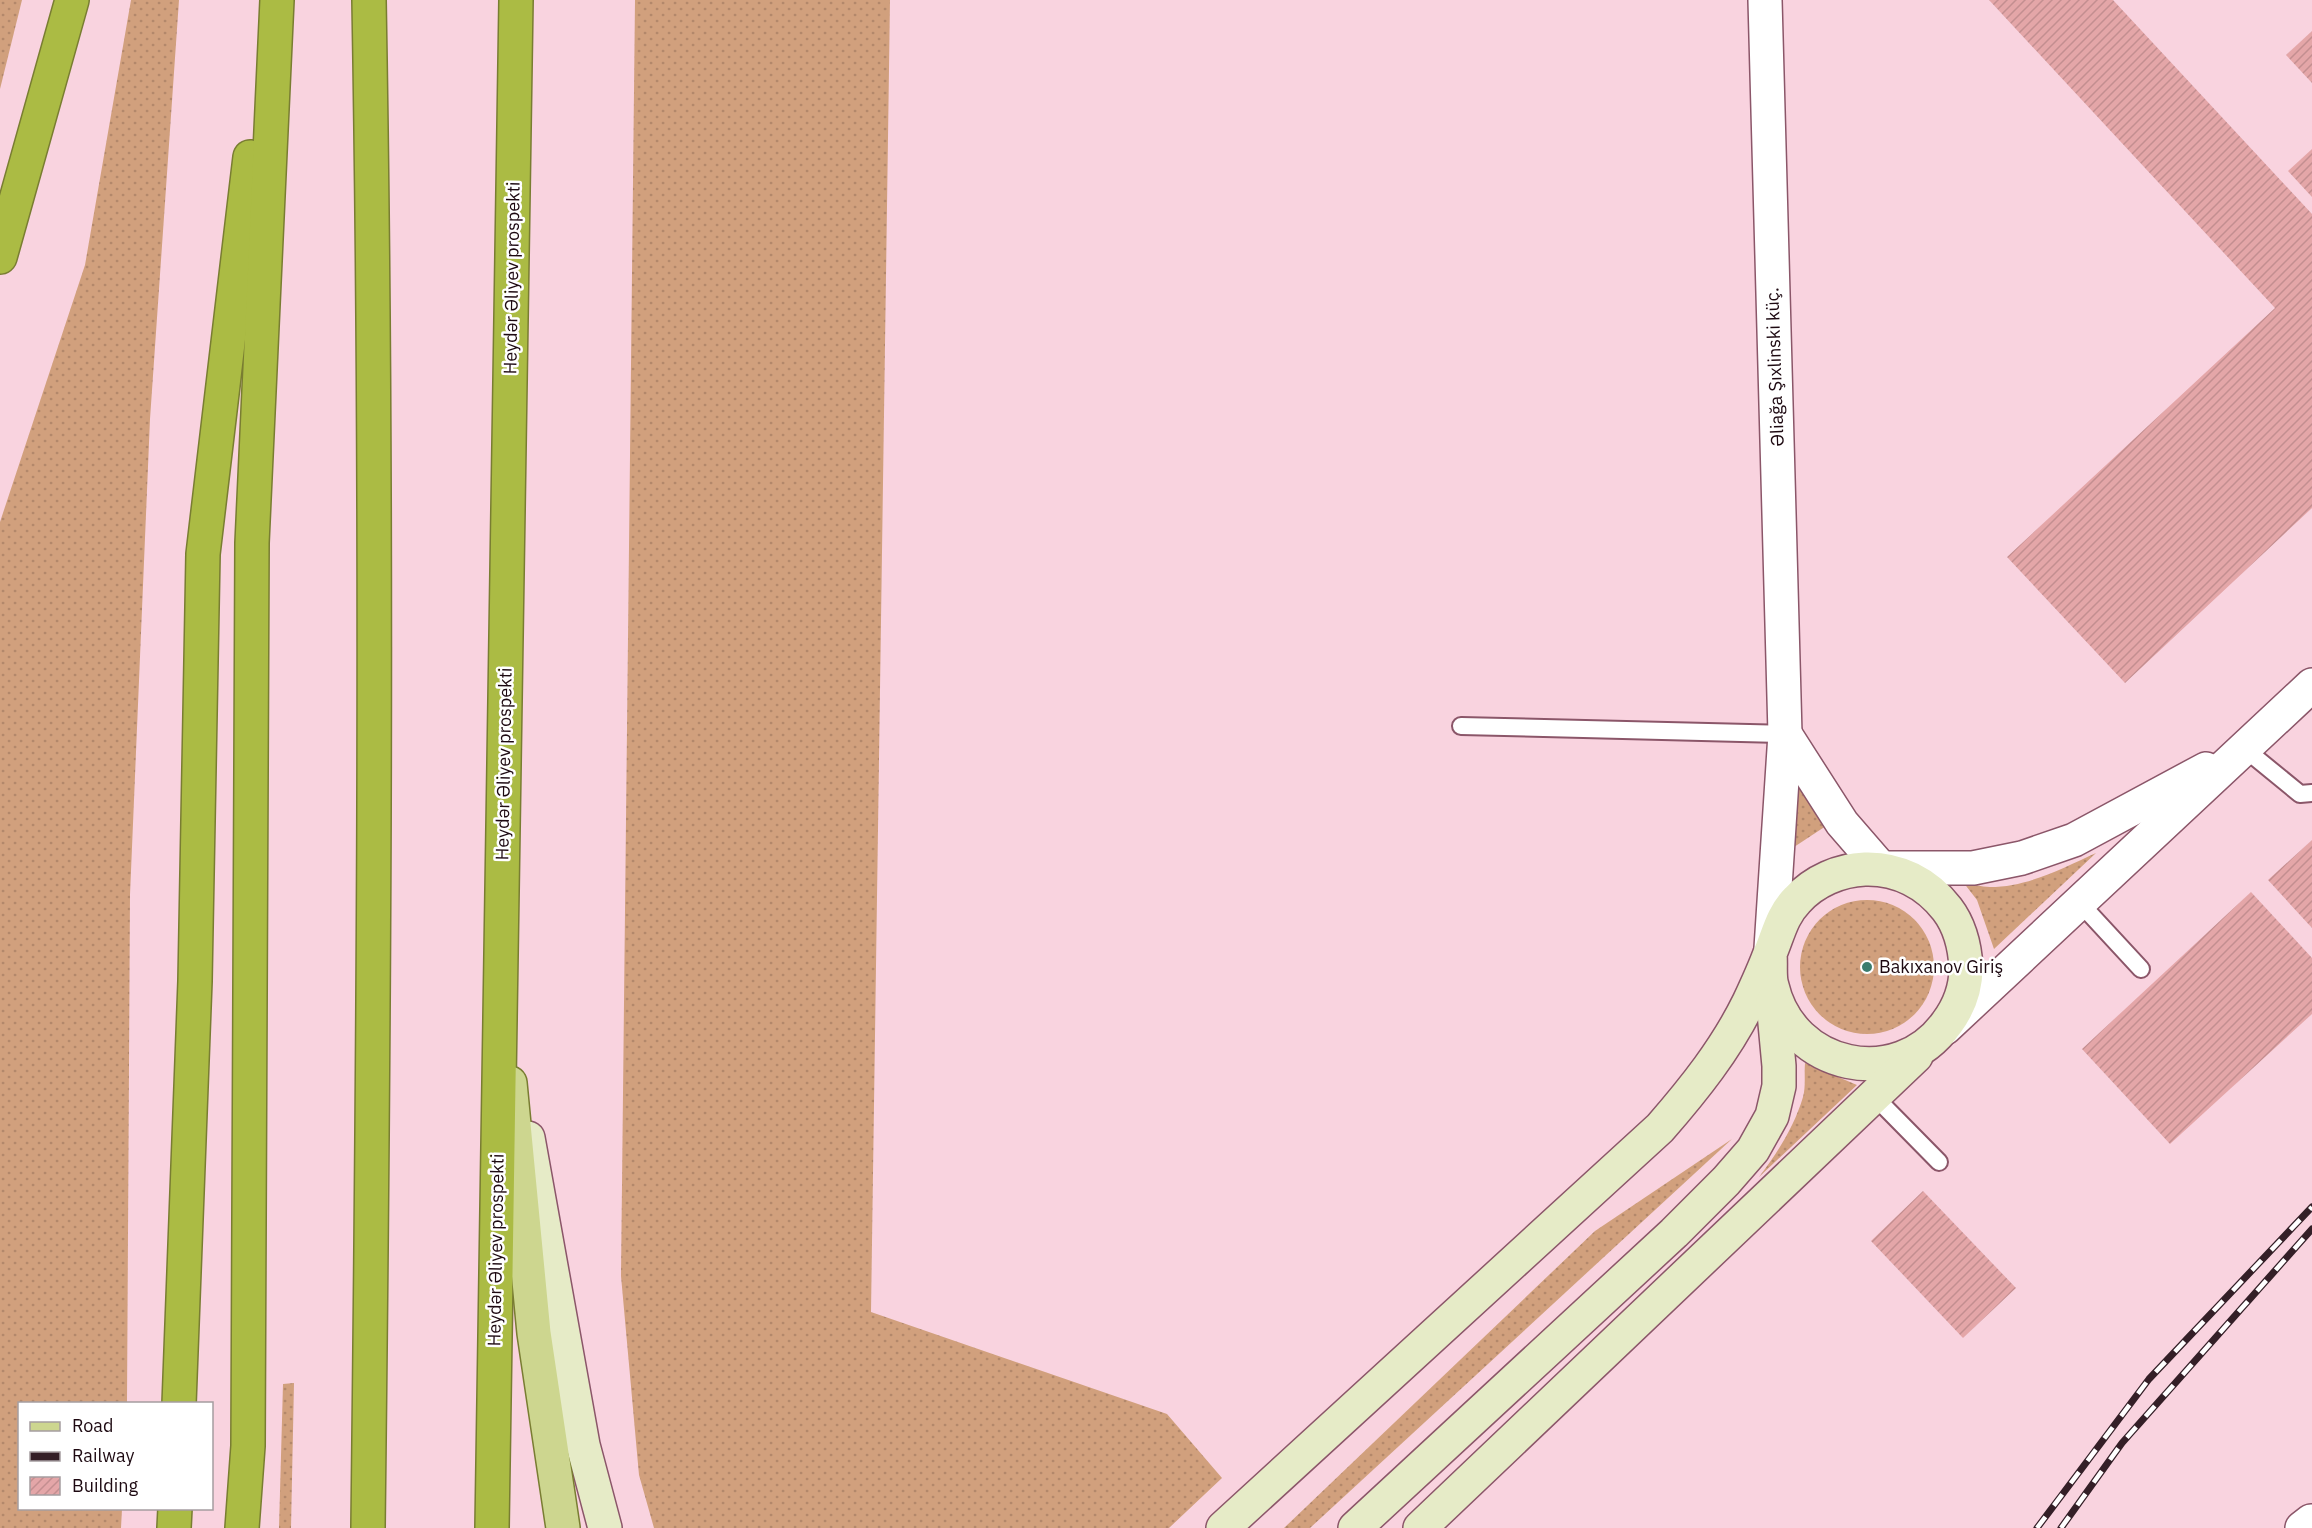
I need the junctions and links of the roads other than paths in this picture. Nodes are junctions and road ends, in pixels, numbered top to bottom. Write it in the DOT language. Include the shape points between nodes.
graph roads {
  1 [pos="72,0"];
  2 [pos="268,0"];
  3 [pos="277,0"];
  4 [pos="369,0"];
  5 [pos="516,0"];
  6 [pos="1765,0"];
  7 [pos="0,257"];
  8 [pos="2312,685"];
  9 [pos="1461,726"];
  10 [pos="1785,735"];
  11 [pos="2245,749"];
  12 [pos="2312,793"];
  13 [pos="1881,868"];
  14 [pos="2080,903"];
  15 [pos="2141,969"];
  16 [pos="1771,970"];
  17 [pos="501,985"];
  18 [pos="1939,1034"];
  19 [pos="1874,1096"];
  20 [pos="1939,1162"];
  21 [pos="179,1402"];
  22 [pos="175,1510"];
  23 [pos="174,1528"];
  24 [pos="242,1528"];
  25 [pos="368,1528"];
  26 [pos="492,1528"];
  27 [pos="563,1528"];
  28 [pos="605,1528"];
  29 [pos="1223,1528"];
  30 [pos="1355,1528"];
  31 [pos="1420,1528"];
  1 -- 7 [label="highway"];
  2 -- 21 [label="highway" via="203,554 195,981"];
  3 -- 24 [label="highway" via="252,543 248,1434"];
  4 -- 25 [label="highway" via="375,365"];
  5 -- 17 [label="highway, Heydər Əliyev prospekti"];
  6 -- 10 [label="street, Əliağa Şıxlinski küç."];
  8 -- 11 [label="street"];
  9 -- 10 [label="lane"];
  10 -- 13 [label="street" via="1842,823"];
  10 -- 16 [label="street, Əliağa Şıxlinski küç."];
  11 -- 12 [label="lane" via="2300,794"];
  11 -- 13 [label="street" via="2074,840 2022,858 1973,868"];
  11 -- 14 [label="street"];
  13 -- 16 [label="main road" via="1850,870 1821,881 1796,900 1779,925"];
  13 -- 18 [label="main road" via="1911,877 1936,894 1955,919 1965,948 1966,979 1957,1009"];
  14 -- 15 [label="lane"];
  14 -- 18 [label="street"];
  16 -- 18 [label="main road" via="1782,1015 1801,1039 1827,1056 1856,1064 1886,1063 1915,1053"];
  16 -- 29 [label="main road" via="1719,1056 1660,1128"];
  16 -- 30 [label="main road" via="1779,1086 1772,1116 1753,1150 1674,1233"];
  17 -- 26 [label="highway, Heydər Əliyev prospekti"];
  17 -- 27 [label="main road" via="534,1333"];
  17 -- 28 [label="main road" via="583,1446"];
  18 -- 19 [label="main road"];
  19 -- 20 [label="lane"];
  19 -- 31 [label="main road"];
  22 -- 23 [label="highway"];
}
